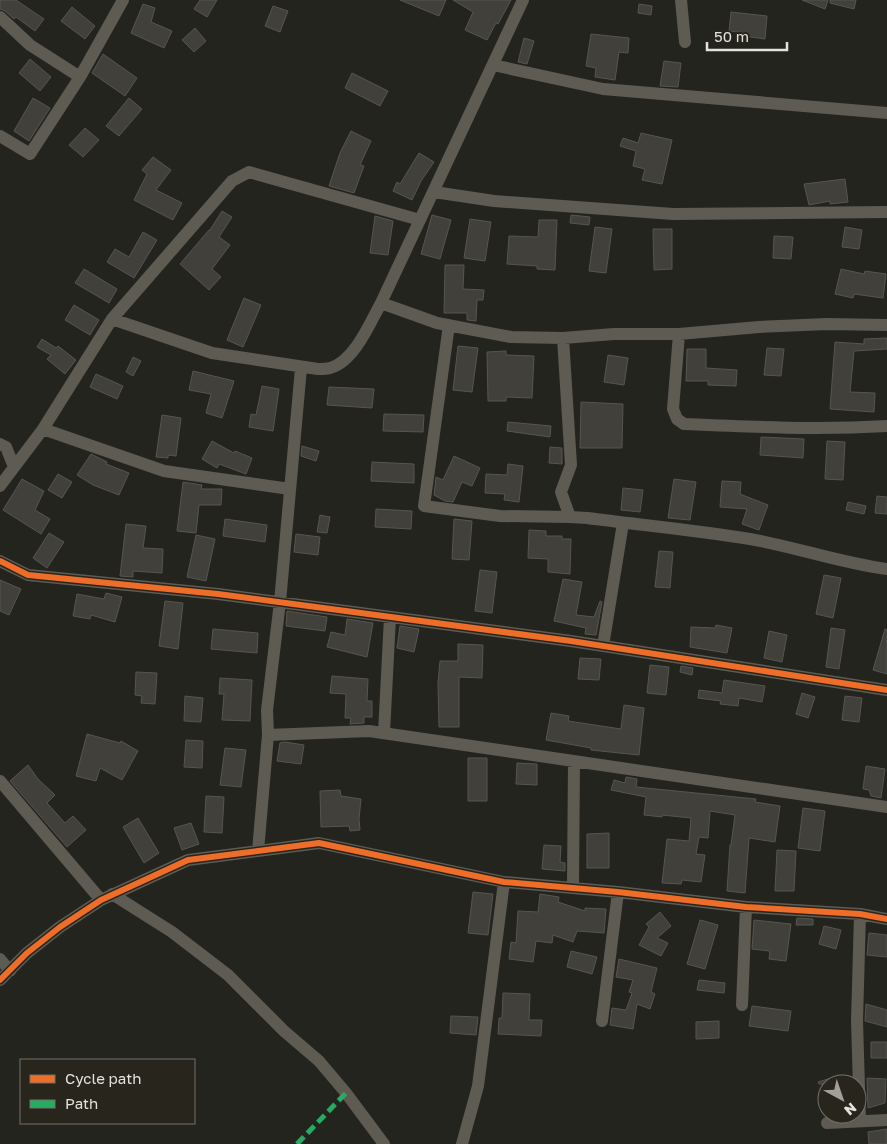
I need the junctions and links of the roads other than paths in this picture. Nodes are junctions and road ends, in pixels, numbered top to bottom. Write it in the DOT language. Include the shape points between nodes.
graph roads {
  1 [pos="123,0"];
  2 [pos="523,0"];
  3 [pos="681,0"];
  4 [pos="0,17"];
  5 [pos="686,42"];
  6 [pos="493,65"];
  7 [pos="80,77"];
  8 [pos="887,113"];
  9 [pos="0,136"];
  10 [pos="434,192"];
  11 [pos="887,212"];
  12 [pos="420,220"];
  13 [pos="381,303"];
  14 [pos="112,319"];
  15 [pos="449,325"];
  16 [pos="887,325"];
  17 [pos="679,334"];
  18 [pos="563,338"];
  19 [pos="301,368"];
  20 [pos="887,426"];
  21 [pos="43,429"];
  22 [pos="0,444"];
  23 [pos="14,467"];
  24 [pos="0,486"];
  25 [pos="290,489"];
  26 [pos="570,517"];
  27 [pos="624,523"];
  28 [pos="0,562"];
  29 [pos="887,570"];
  30 [pos="280,602"];
  31 [pos="390,616"];
  32 [pos="603,646"];
  33 [pos="887,690"];
  34 [pos="384,733"];
  35 [pos="268,735"];
  36 [pos="574,761"];
  37 [pos="0,781"];
  38 [pos="887,806"];
  39 [pos="258,851"];
  40 [pos="504,882"];
  41 [pos="573,887"];
  42 [pos="618,892"];
  43 [pos="106,897"];
  44 [pos="746,907"];
  45 [pos="860,914"];
  46 [pos="887,919"];
  47 [pos="0,959"];
  48 [pos="10,971"];
  49 [pos="0,980"];
  50 [pos="742,1005"];
  51 [pos="602,1021"];
  52 [pos="859,1074"];
  53 [pos="887,1120"];
  54 [pos="867,1121"];
  55 [pos="384,1144"];
  56 [pos="462,1144"];
  1 -- 7 [label="street"];
  2 -- 6 [label="street"];
  3 -- 5 [label="street"];
  4 -- 7 [label="street" via="30,45"];
  6 -- 8 [label="street" via="603,89"];
  6 -- 10 [label="street"];
  7 -- 9 [label="street" via="30,154"];
  10 -- 11 [label="street" via="494,201 673,214"];
  10 -- 12 [label="street"];
  12 -- 13 [label="street"];
  12 -- 14 [label="street" via="249,172 232,181"];
  13 -- 15 [label="street"];
  13 -- 19 [label="street" via="354,350 344,361 331,368"];
  14 -- 19 [label="street" via="200,350"];
  14 -- 21 [label="street"];
  15 -- 18 [label="street" via="511,337"];
  15 -- 26 [label="street" via="424,506 500,516"];
  16 -- 17 [label="street" via="817,324"];
  17 -- 18 [label="street"];
  17 -- 20 [label="street" via="673,410 684,424 782,428"];
  18 -- 26 [label="street" via="571,465 561,492"];
  19 -- 25 [label="street"];
  21 -- 23 [label="street"];
  21 -- 25 [label="street" via="164,471"];
  22 -- 23 [label="street" via="6,447"];
  23 -- 24 [label="street"];
  25 -- 30 [label="street"];
  26 -- 27 [label="street"];
  27 -- 29 [label="street" via="751,539"];
  27 -- 32 [label="street"];
  28 -- 30 [label="street" via="28,575"];
  30 -- 31 [label="street"];
  30 -- 35 [label="street" via="267,710"];
  31 -- 32 [label="street"];
  31 -- 34 [label="street"];
  32 -- 33 [label="street"];
  34 -- 35 [label="street" via="369,730"];
  34 -- 36 [label="street"];
  35 -- 39 [label="street"];
  36 -- 38 [label="street"];
  36 -- 41 [label="street"];
  37 -- 43 [label="street"];
  39 -- 40 [label="street" via="320,843"];
  39 -- 43 [label="street" via="188,860"];
  40 -- 41 [label="street"];
  40 -- 56 [label="street" via="478,1086"];
  41 -- 42 [label="street"];
  42 -- 44 [label="street"];
  42 -- 51 [label="street"];
  43 -- 48 [label="street" via="60,927"];
  43 -- 55 [label="street" via="172,932 228,975 319,1061"];
  44 -- 45 [label="street"];
  44 -- 50 [label="street"];
  45 -- 46 [label="street"];
  45 -- 52 [label="street"];
  47 -- 48 [label="street"];
  48 -- 49 [label="street"];
  53 -- 54 [label="street"];
}
